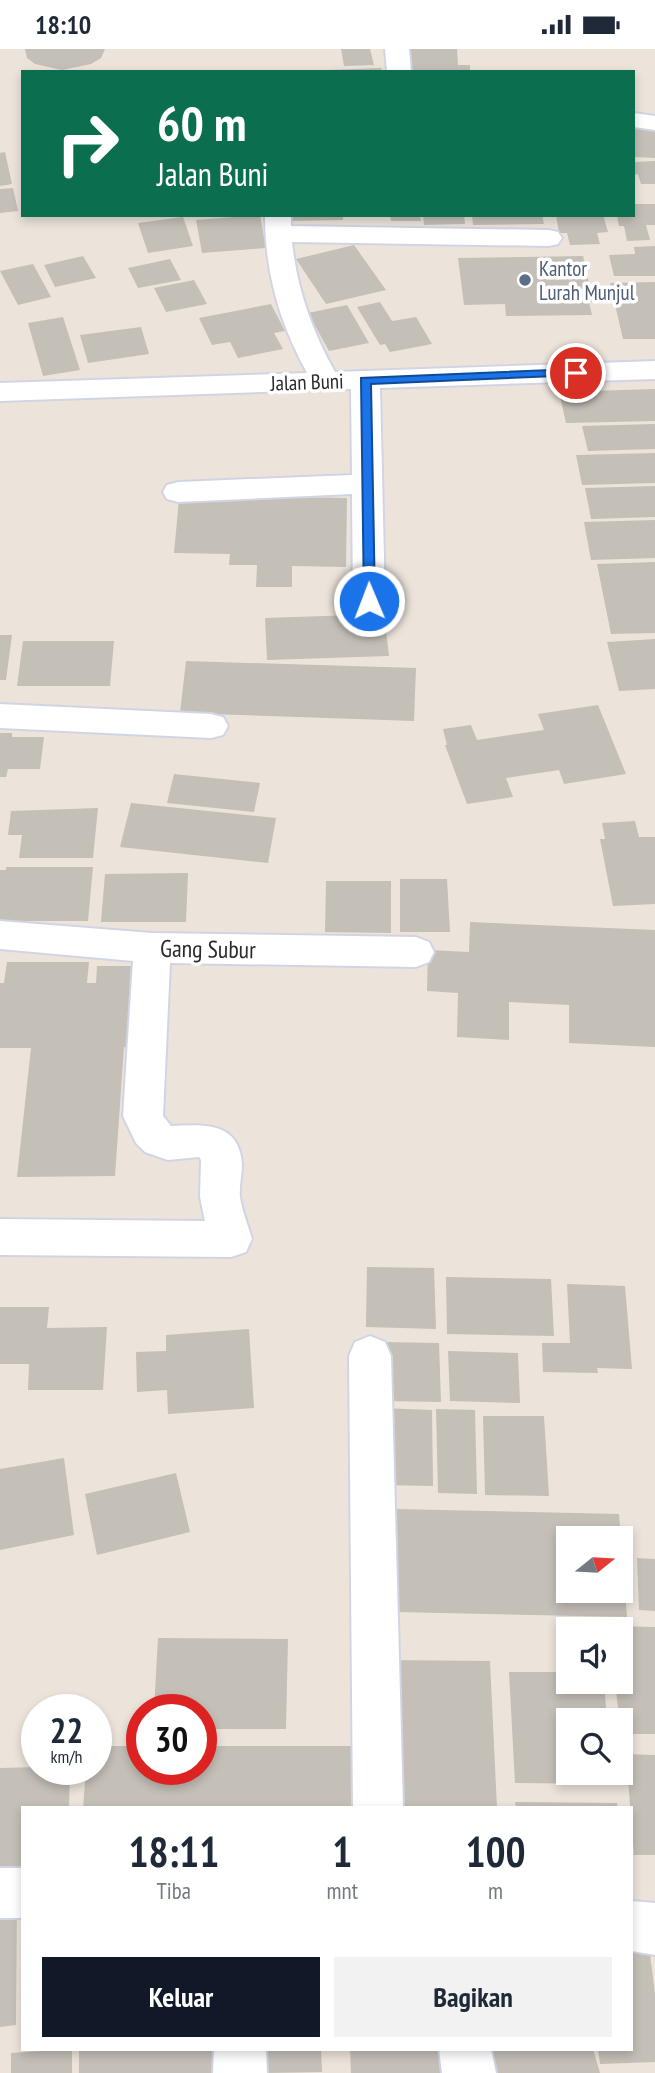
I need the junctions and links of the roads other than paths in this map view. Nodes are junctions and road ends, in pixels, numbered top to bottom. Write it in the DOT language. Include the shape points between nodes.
graph roads {
  1 [pos="397,49"];
  2 [pos="399,70"];
  3 [pos="635,120"];
  4 [pos="655,123"];
  5 [pos="278,225"];
  6 [pos="549,238"];
  7 [pos="655,370"];
  8 [pos="365,380"];
  9 [pos="327,382"];
  10 [pos="0,392"];
  11 [pos="366,484"];
  12 [pos="178,492"];
  13 [pos="369,601"];
  14 [pos="0,716"];
  15 [pos="211,726"];
  16 [pos="0,935"];
  17 [pos="152,948"];
  18 [pos="416,952"];
  19 [pos="0,1237"];
  20 [pos="370,1356"];
  21 [pos="378,1806"];
  22 [pos="0,1893"];
  23 [pos="21,1893"];
  24 [pos="633,1926"];
  25 [pos="655,1929"];
  26 [pos="240,2051"];
  27 [pos="465,2051"];
  28 [pos="240,2073"];
  29 [pos="469,2073"];
  1 -- 2 [label="street"];
  3 -- 4 [label="street"];
  5 -- 6 [label="street"];
  5 -- 9 [label="street" via="281,278 305,344"];
  7 -- 8 [label="street, Jalan Buni"];
  8 -- 9 [label="street, Jalan Buni"];
  8 -- 11 [label="street"];
  9 -- 10 [label="street, Jalan Buni"];
  11 -- 12 [label="street"];
  11 -- 13 [label="street"];
  14 -- 15 [label="street"];
  16 -- 17 [label="street, Gang Subur"];
  17 -- 18 [label="street, Gang Subur"];
  17 -- 19 [label="street" via="143,1116 148,1133 159,1142 206,1142 217,1148 220,1199 231,1239"];
  20 -- 21 [label="street"];
  22 -- 23 [label="street"];
  24 -- 25 [label="street"];
  26 -- 28 [label="street"];
  27 -- 29 [label="street"];
}
